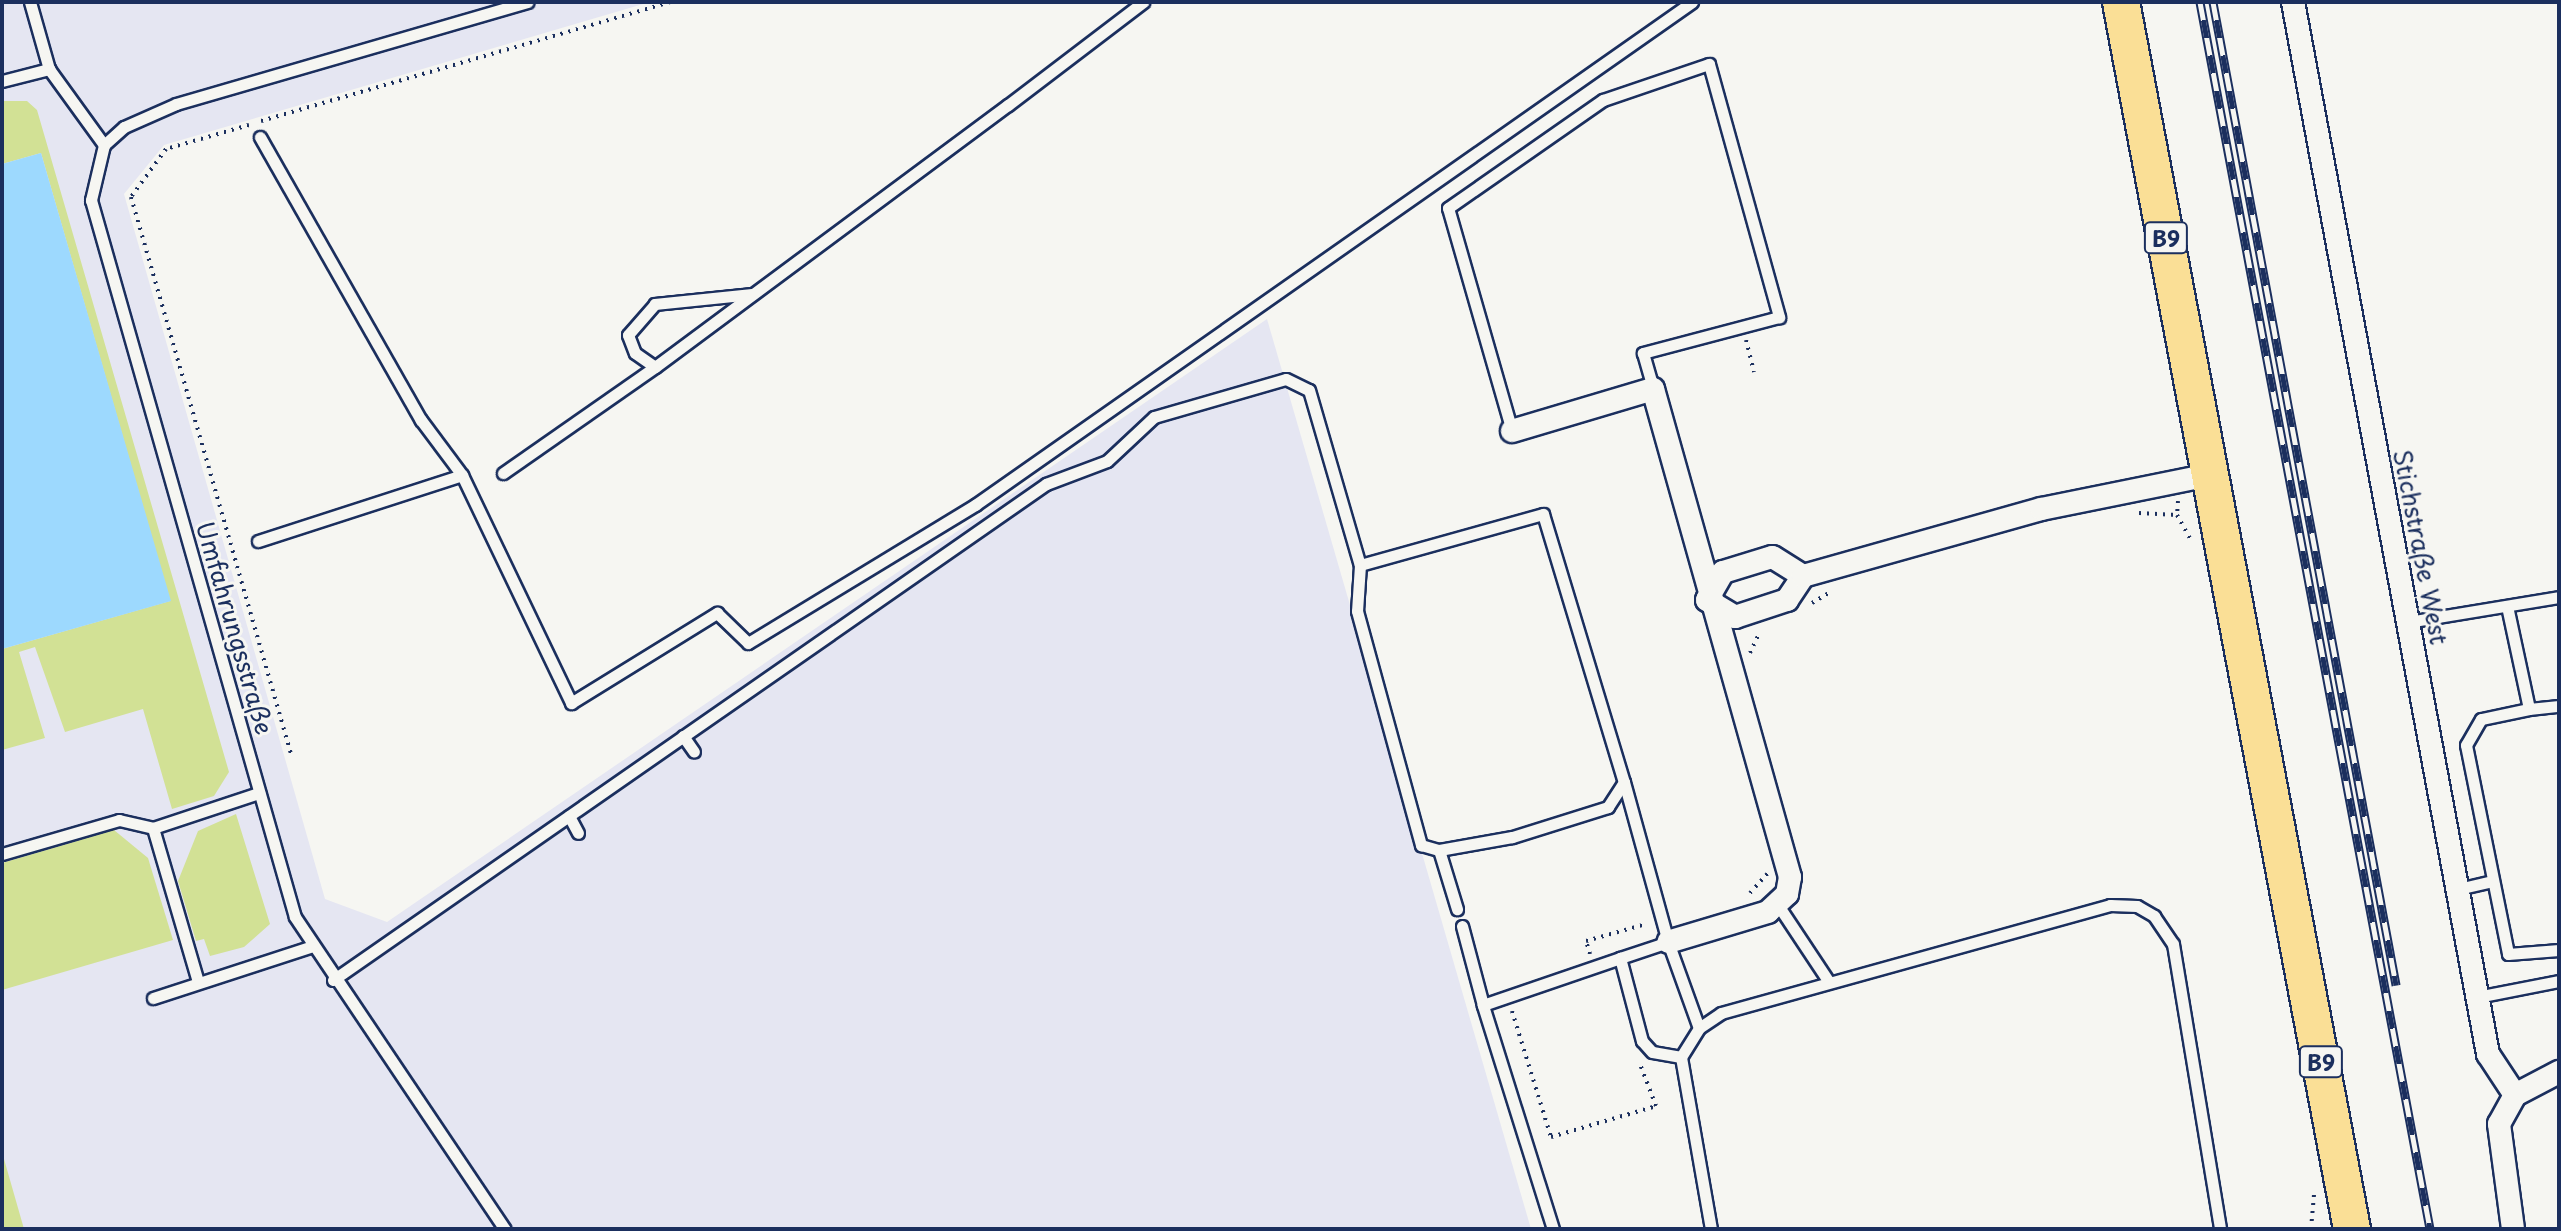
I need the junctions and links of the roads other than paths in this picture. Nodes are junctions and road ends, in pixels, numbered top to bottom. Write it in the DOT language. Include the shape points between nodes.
graph roads {
  1 [pos="30,2"];
  2 [pos="528,2"];
  3 [pos="1143,2"];
  4 [pos="1692,2"];
  5 [pos="2121,2"];
  6 [pos="2293,2"];
  7 [pos="49,69"];
  8 [pos="2,81"];
  9 [pos="260,137"];
  10 [pos="104,145"];
  11 [pos="752,294"];
  12 [pos="655,367"];
  13 [pos="1653,389"];
  14 [pos="1512,431"];
  15 [pos="503,473"];
  16 [pos="462,475"];
  17 [pos="2210,475"];
  18 [pos="258,541"];
  19 [pos="1360,565"];
  20 [pos="1803,576"];
  21 [pos="2559,597"];
  22 [pos="1707,600"];
  23 [pos="2507,606"];
  24 [pos="2408,622"];
  25 [pos="2559,706"];
  26 [pos="2529,709"];
  27 [pos="683,736"];
  28 [pos="694,752"];
  29 [pos="1624,782"];
  30 [pos="259,793"];
  31 [pos="569,816"];
  32 [pos="153,828"];
  33 [pos="578,833"];
  34 [pos="1439,850"];
  35 [pos="2,854"];
  36 [pos="2493,881"];
  37 [pos="2458,889"];
  38 [pos="1778,905"];
  39 [pos="1457,909"];
  40 [pos="1462,926"];
  41 [pos="1668,942"];
  42 [pos="310,947"];
  43 [pos="2559,950"];
  44 [pos="1620,958"];
  45 [pos="333,980"];
  46 [pos="2559,981"];
  47 [pos="198,982"];
  48 [pos="1829,982"];
  49 [pos="2477,997"];
  50 [pos="153,998"];
  51 [pos="1483,1005"];
  52 [pos="1699,1028"];
  53 [pos="1681,1057"];
  54 [pos="2559,1072"];
  55 [pos="2515,1095"];
  56 [pos="505,1229"];
  57 [pos="1553,1229"];
  58 [pos="1711,1229"];
  59 [pos="2220,1229"];
  60 [pos="2352,1229"];
  61 [pos="2513,1229"];
  1 -- 7 [label="lane"];
  2 -- 10 [label="lane" via="176,104 124,127"];
  3 -- 11 [label="lane"];
  4 -- 16 [label="lane" via="975,505 748,643 717,613 571,703"];
  5 -- 17 [label="main road, B9"];
  6 -- 24 [label="street, Stichstraße West"];
  7 -- 8 [label="lane"];
  7 -- 10 [label="lane"];
  9 -- 16 [label="lane" via="421,420"];
  10 -- 30 [label="lane, Umfahrungsstraße" via="91,200"];
  11 -- 12 [label="lane"];
  11 -- 12 [label="lane" via="678,298 642,312 628,335 635,353"];
  12 -- 15 [label="lane"];
  13 -- 14 [label="street"];
  13 -- 14 [label="lane" via="1643,353 1779,317 1709,64 1603,100 1448,208"];
  13 -- 22 [label="street"];
  16 -- 18 [label="lane"];
  17 -- 20 [label="street" via="2041,509"];
  17 -- 60 [label="main road, B9"];
  19 -- 27 [label="lane" via="1309,390 1286,379 1154,417 1107,461 1012,506"];
  19 -- 29 [label="lane" via="1543,514"];
  19 -- 34 [label="lane" via="1357,611 1421,845"];
  20 -- 22 [label="street" via="1787,600 1735,617"];
  20 -- 22 [label="street" via="1772,557 1723,572"];
  21 -- 23 [label="lane"];
  22 -- 38 [label="street" via="1790,877"];
  23 -- 24 [label="lane"];
  23 -- 26 [label="lane"];
  24 -- 37 [label="street, Stichstraße West"];
  25 -- 26 [label="lane"];
  26 -- 36 [label="lane" via="2481,719 2466,745"];
  27 -- 28 [label="lane"];
  27 -- 31 [label="lane"];
  29 -- 34 [label="lane" via="1608,807 1512,837"];
  29 -- 41 [label="lane"];
  30 -- 32 [label="lane"];
  30 -- 42 [label="lane, Umfahrungsstraße"];
  31 -- 33 [label="lane"];
  31 -- 45 [label="lane"];
  32 -- 35 [label="lane" via="119,820"];
  32 -- 47 [label="lane"];
  34 -- 39 [label="lane"];
  36 -- 37 [label="lane"];
  36 -- 43 [label="lane" via="2508,954"];
  37 -- 49 [label="street, Stichstraße West"];
  38 -- 41 [label="street"];
  38 -- 48 [label="lane"];
  40 -- 51 [label="lane"];
  41 -- 44 [label="lane"];
  41 -- 52 [label="lane"];
  42 -- 45 [label="lane, Umfahrungsstraße"];
  42 -- 47 [label="lane"];
  44 -- 51 [label="lane"];
  44 -- 53 [label="lane" via="1642,1041 1652,1052"];
  45 -- 56 [label="lane, Umfahrungsstraße"];
  46 -- 49 [label="lane"];
  47 -- 50 [label="lane"];
  48 -- 52 [label="lane" via="1721,1013"];
  48 -- 59 [label="lane" via="2110,905 2137,906 2154,916 2173,944"];
  49 -- 55 [label="street, Stichstraße West" via="2492,1065"];
  51 -- 57 [label="lane"];
  52 -- 53 [label="lane"];
  53 -- 58 [label="lane"];
  54 -- 55 [label="street"];
  55 -- 61 [label="street" via="2498,1141"];
}
